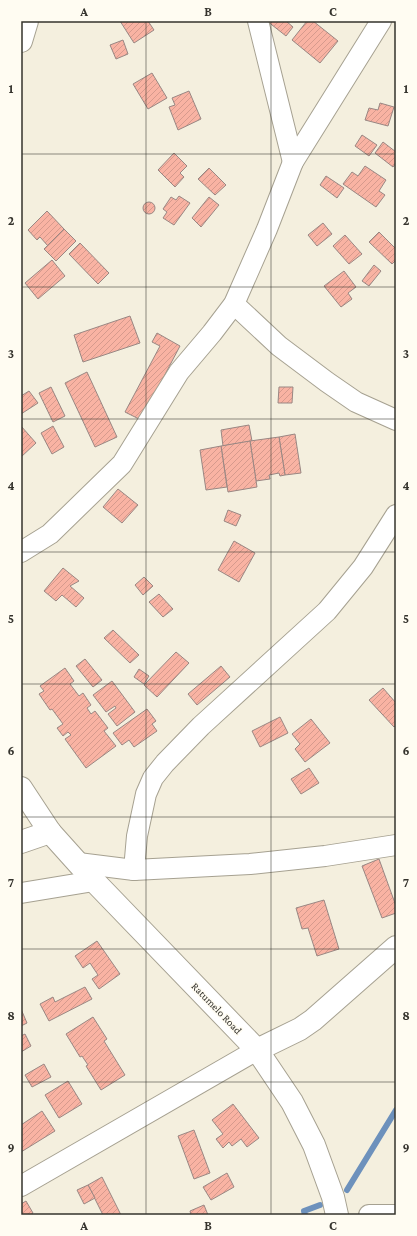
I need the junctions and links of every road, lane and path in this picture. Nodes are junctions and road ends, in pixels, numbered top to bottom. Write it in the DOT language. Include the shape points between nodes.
graph roads {
  1 [pos="26,21"];
  2 [pos="258,21"];
  3 [pos="381,21"];
  4 [pos="21,41"];
  5 [pos="293,162"];
  6 [pos="234,304"];
  7 [pos="396,420"];
  8 [pos="396,516"];
  9 [pos="21,552"];
  10 [pos="21,788"];
  11 [pos="50,832"];
  12 [pos="21,842"];
  13 [pos="396,844"];
  14 [pos="78,863"];
  15 [pos="134,870"];
  16 [pos="94,881"];
  17 [pos="21,894"];
  18 [pos="396,947"];
  19 [pos="258,1050"];
  20 [pos="21,1186"];
  21 [pos="396,1214"];
  22 [pos="337,1215"];
  23 [pos="369,1215"];
  1 -- 4 [label="street"];
  2 -- 5 [label="street"];
  3 -- 5 [label="street"];
  5 -- 6 [label="street" via="268,229"];
  6 -- 7 [label="street" via="279,346 327,382 356,402"];
  6 -- 9 [label="street" via="179,372 122,464 50,534"];
  8 -- 15 [label="street" via="363,567 327,611 206,722 153,778 146,794 137,836"];
  10 -- 11 [label="street, Ratumelo Road"];
  11 -- 12 [label="street"];
  11 -- 14 [label="street, Ratumelo Road"];
  13 -- 15 [label="street" via="325,856 257,863"];
  14 -- 15 [label="street"];
  14 -- 16 [label="street, Ratumelo Road"];
  16 -- 17 [label="street"];
  16 -- 19 [label="street, Ratumelo Road"];
  18 -- 19 [label="street" via="313,1020"];
  19 -- 20 [label="street"];
  19 -- 22 [label="street, Ratumelo Road" via="292,1102 314,1145"];
  21 -- 23 [label="street"];
}
